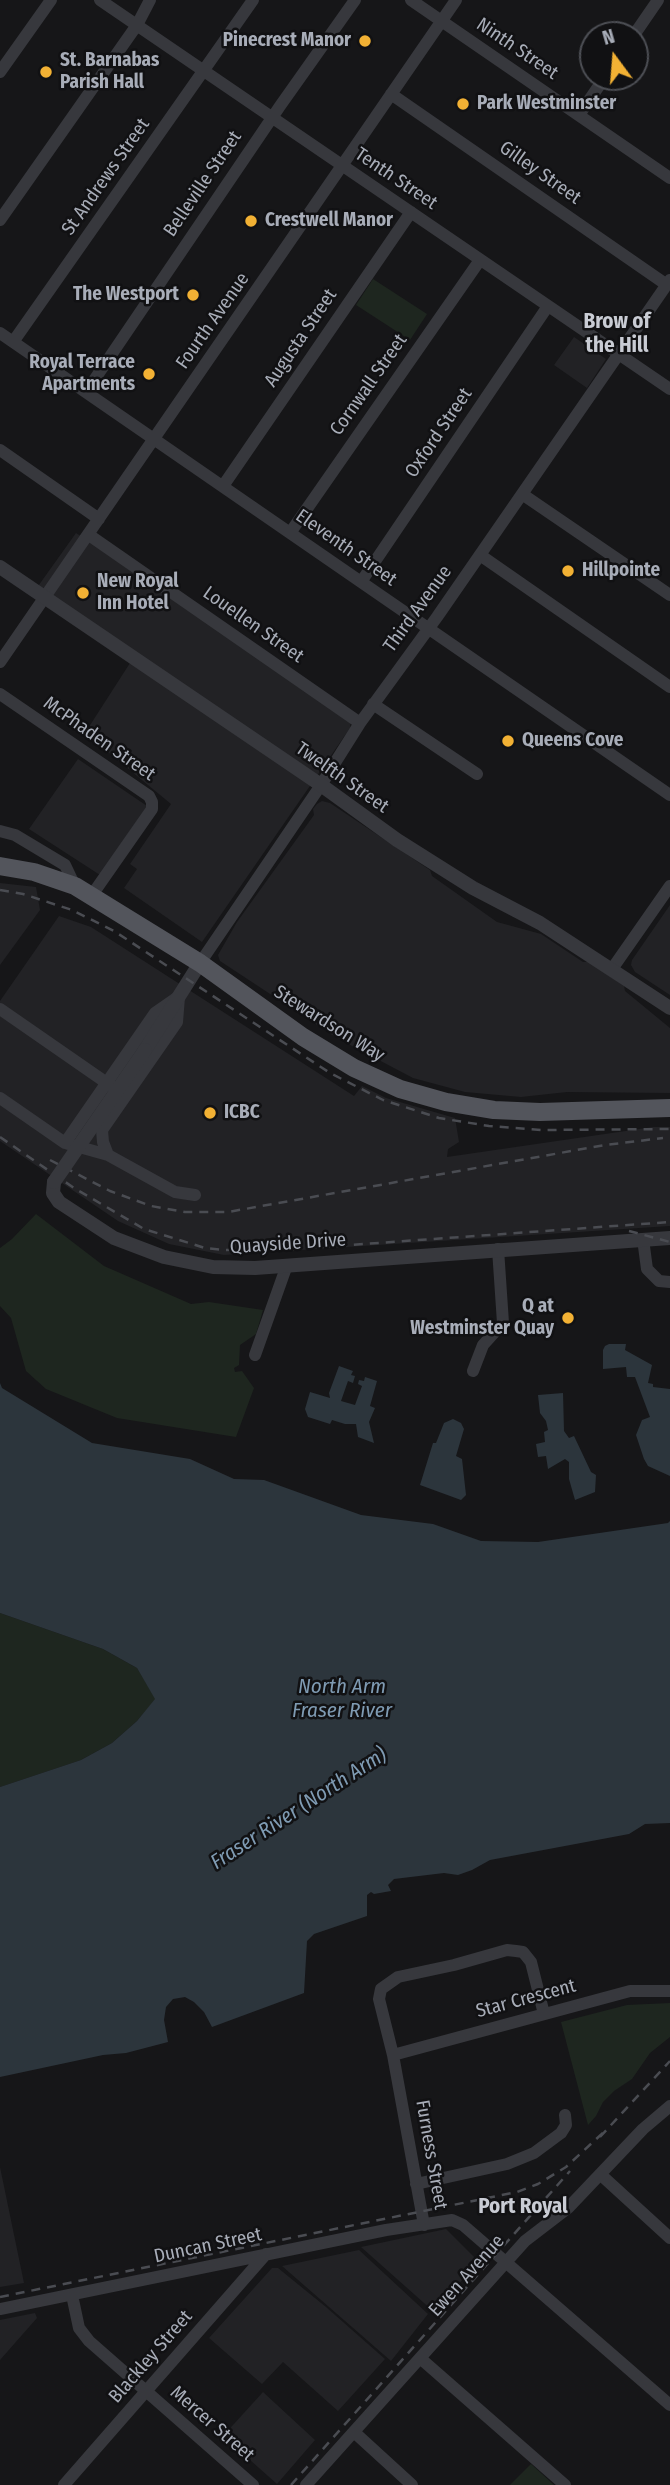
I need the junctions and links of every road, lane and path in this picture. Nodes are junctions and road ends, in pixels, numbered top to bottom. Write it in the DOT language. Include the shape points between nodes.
graph roads {
  1 [pos="51,0"];
  2 [pos="100,0"];
  3 [pos="150,0"];
  4 [pos="253,0"];
  5 [pos="355,0"];
  6 [pos="411,0"];
  7 [pos="456,0"];
  8 [pos="658,0"];
  9 [pos="441,21"];
  10 [pos="644,21"];
  11 [pos="137,25"];
  12 [pos="204,71"];
  13 [pos="0,72"];
  14 [pos="595,91"];
  15 [pos="391,94"];
  16 [pos="579,115"];
  17 [pos="273,117"];
  18 [pos="343,166"];
  19 [pos="670,178"];
  20 [pos="411,212"];
  21 [pos="0,220"];
  22 [pos="480,260"];
  23 [pos="668,282"];
  24 [pos="548,306"];
  25 [pos="0,333"];
  26 [pos="13,342"];
  27 [pos="619,354"];
  28 [pos="670,389"];
  29 [pos="86,392"];
  30 [pos="154,439"];
  31 [pos="0,450"];
  32 [pos="223,486"];
  33 [pos="522,494"];
  34 [pos="99,519"];
  35 [pos="290,533"];
  36 [pos="89,535"];
  37 [pos="480,555"];
  38 [pos="0,567"];
  39 [pos="361,582"];
  40 [pos="670,595"];
  41 [pos="46,598"];
  42 [pos="429,628"];
  43 [pos="0,662"];
  44 [pos="670,687"];
  45 [pos="0,694"];
  46 [pos="373,704"];
  47 [pos="360,723"];
  48 [pos="477,775"];
  49 [pos="321,785"];
  50 [pos="670,795"];
  51 [pos="0,831"];
  52 [pos="0,866"];
  53 [pos="75,886"];
  54 [pos="670,886"];
  55 [pos="92,895"];
  56 [pos="200,963"];
  57 [pos="612,969"];
  58 [pos="179,997"];
  59 [pos="670,1008"];
  60 [pos="0,1009"];
  61 [pos="107,1083"];
  62 [pos="125,1096"];
  63 [pos="0,1098"];
  64 [pos="670,1108"];
  65 [pos="65,1143"];
  66 [pos="108,1155"];
  67 [pos="195,1195"];
  68 [pos="670,1238"];
  69 [pos="643,1239"];
  70 [pos="498,1248"];
  71 [pos="287,1265"];
  72 [pos="670,1282"];
  73 [pos="255,1355"];
  74 [pos="473,1371"];
  75 [pos="670,1990"];
  76 [pos="544,2014"];
  77 [pos="393,2055"];
  78 [pos="670,2106"];
  79 [pos="565,2115"];
  80 [pos="600,2174"];
  81 [pos="416,2184"];
  82 [pos="424,2225"];
  83 [pos="670,2238"];
  84 [pos="266,2254"];
  85 [pos="505,2262"];
  86 [pos="72,2295"];
  87 [pos="0,2309"];
  88 [pos="420,2358"];
  89 [pos="147,2392"];
  90 [pos="670,2405"];
  91 [pos="354,2432"];
  92 [pos="64,2485"];
  93 [pos="253,2485"];
  94 [pos="306,2485"];
  95 [pos="412,2485"];
  96 [pos="565,2485"];
  1 -- 13 [label="street"];
  2 -- 11 [label="street, Tenth Street"];
  3 -- 11 [label="street"];
  4 -- 12 [label="street, St Andrews Street"];
  5 -- 17 [label="street, Belleville Street"];
  6 -- 9 [label="street, Ninth Street"];
  7 -- 9 [label="street, Fourth Avenue"];
  8 -- 10 [label="street"];
  9 -- 15 [label="street, Fourth Avenue"];
  9 -- 16 [label="street, Ninth Street"];
  11 -- 12 [label="street, Tenth Street"];
  11 -- 21 [label="street"];
  12 -- 17 [label="street, Tenth Street"];
  12 -- 26 [label="street, St Andrews Street"];
  14 -- 16 [label="street"];
  15 -- 18 [label="street, Fourth Avenue"];
  15 -- 23 [label="street, Gilley Street"];
  16 -- 19 [label="street, Ninth Street"];
  17 -- 18 [label="street, Tenth Street"];
  17 -- 29 [label="street, Belleville Street"];
  18 -- 20 [label="street, Tenth Street"];
  18 -- 30 [label="street, Fourth Avenue"];
  20 -- 22 [label="street, Tenth Street"];
  20 -- 32 [label="street, Augusta Street"];
  22 -- 24 [label="street, Tenth Street"];
  22 -- 35 [label="street, Cornwall Street"];
  23 -- 27 [label="street, Third Avenue"];
  24 -- 27 [label="street, Tenth Street"];
  24 -- 39 [label="street, Oxford Street"];
  25 -- 26 [label="street, Eleventh Street"];
  26 -- 29 [label="street, Eleventh Street"];
  27 -- 28 [label="street, Tenth Street"];
  27 -- 33 [label="street, Third Avenue"];
  29 -- 30 [label="street, Eleventh Street"];
  30 -- 32 [label="street, Eleventh Street"];
  30 -- 34 [label="street, Fourth Avenue"];
  31 -- 34 [label="street"];
  32 -- 35 [label="street, Eleventh Street"];
  33 -- 37 [label="street, Third Avenue"];
  33 -- 40 [label="street"];
  34 -- 36 [label="street, Fourth Avenue"];
  35 -- 39 [label="street, Eleventh Street"];
  36 -- 41 [label="street, Fourth Avenue"];
  36 -- 47 [label="street, Louellen Street"];
  37 -- 42 [label="street, Third Avenue"];
  37 -- 44 [label="street"];
  38 -- 41 [label="street, Twelfth Street"];
  39 -- 42 [label="street, Eleventh Street"];
  41 -- 43 [label="street, Fourth Avenue"];
  41 -- 49 [label="street, Twelfth Street"];
  42 -- 46 [label="street, Third Avenue"];
  42 -- 50 [label="street, Eleventh Street"];
  45 -- 55 [label="street, McPhaden Street" via="149,796 152,809"];
  46 -- 47 [label="street, Third Avenue"];
  46 -- 48 [label="street"];
  47 -- 49 [label="street, Third Avenue"];
  49 -- 56 [label="street, Third Avenue"];
  49 -- 57 [label="street, Twelfth Street" via="397,840"];
  51 -- 53 [label="street" via="65,865"];
  52 -- 53 [label="main road, Stewardson Way"];
  53 -- 55 [label="main road, Stewardson Way"];
  54 -- 57 [label="street"];
  55 -- 56 [label="main road, Stewardson Way"];
  56 -- 58 [label="street, Quayside Drive"];
  56 -- 64 [label="main road, Stewardson Way" via="303,1037 400,1089 494,1110"];
  57 -- 59 [label="street, Twelfth Street"];
  58 -- 61 [label="street" via="155,1013"];
  58 -- 62 [label="street" via="177,1022"];
  58 -- 71 [label="street, Quayside Drive, bridge" via="54,1182 53,1190 59,1202 93,1226 164,1257 213,1267"];
  60 -- 61 [label="street"];
  61 -- 62 [label="street"];
  61 -- 65 [label="street"];
  62 -- 66 [label="street" via="102,1130"];
  63 -- 65 [label="street"];
  65 -- 66 [label="street"];
  66 -- 67 [label="street" via="174,1192"];
  68 -- 69 [label="street, Quayside Drive"];
  69 -- 70 [label="street, Quayside Drive"];
  69 -- 72 [label="street" via="647,1269 659,1281"];
  70 -- 71 [label="street, Quayside Drive"];
  70 -- 74 [label="street" via="503,1323 483,1345"];
  71 -- 73 [label="street"];
  75 -- 76 [label="street, Star Crescent" via="630,1991"];
  76 -- 77 [label="street, Star Crescent"];
  76 -- 77 [label="street, Furness Street" via="531,1962 523,1952 507,1950 398,1977 382,1989 381,2007"];
  77 -- 81 [label="street, Furness Street"];
  78 -- 80 [label="street, Ewen Avenue"];
  79 -- 81 [label="street" via="561,2133 534,2153 507,2164"];
  80 -- 83 [label="street"];
  80 -- 85 [label="street, Ewen Avenue"];
  81 -- 82 [label="street, Furness Street"];
  82 -- 84 [label="street, Duncan Street"];
  82 -- 85 [label="street, Furness Street" via="458,2222"];
  84 -- 86 [label="street, Duncan Street"];
  84 -- 89 [label="street, Blackley Street"];
  85 -- 88 [label="street, Ewen Avenue"];
  85 -- 90 [label="street, Furness Street"];
  86 -- 87 [label="street, Duncan Street"];
  86 -- 89 [label="street, Mercer Street" via="79,2328 89,2341"];
  88 -- 91 [label="street, Ewen Avenue"];
  88 -- 96 [label="street"];
  89 -- 92 [label="street, Blackley Street"];
  89 -- 93 [label="street, Mercer Street"];
  91 -- 94 [label="street, Ewen Avenue"];
  91 -- 95 [label="street"];
}
